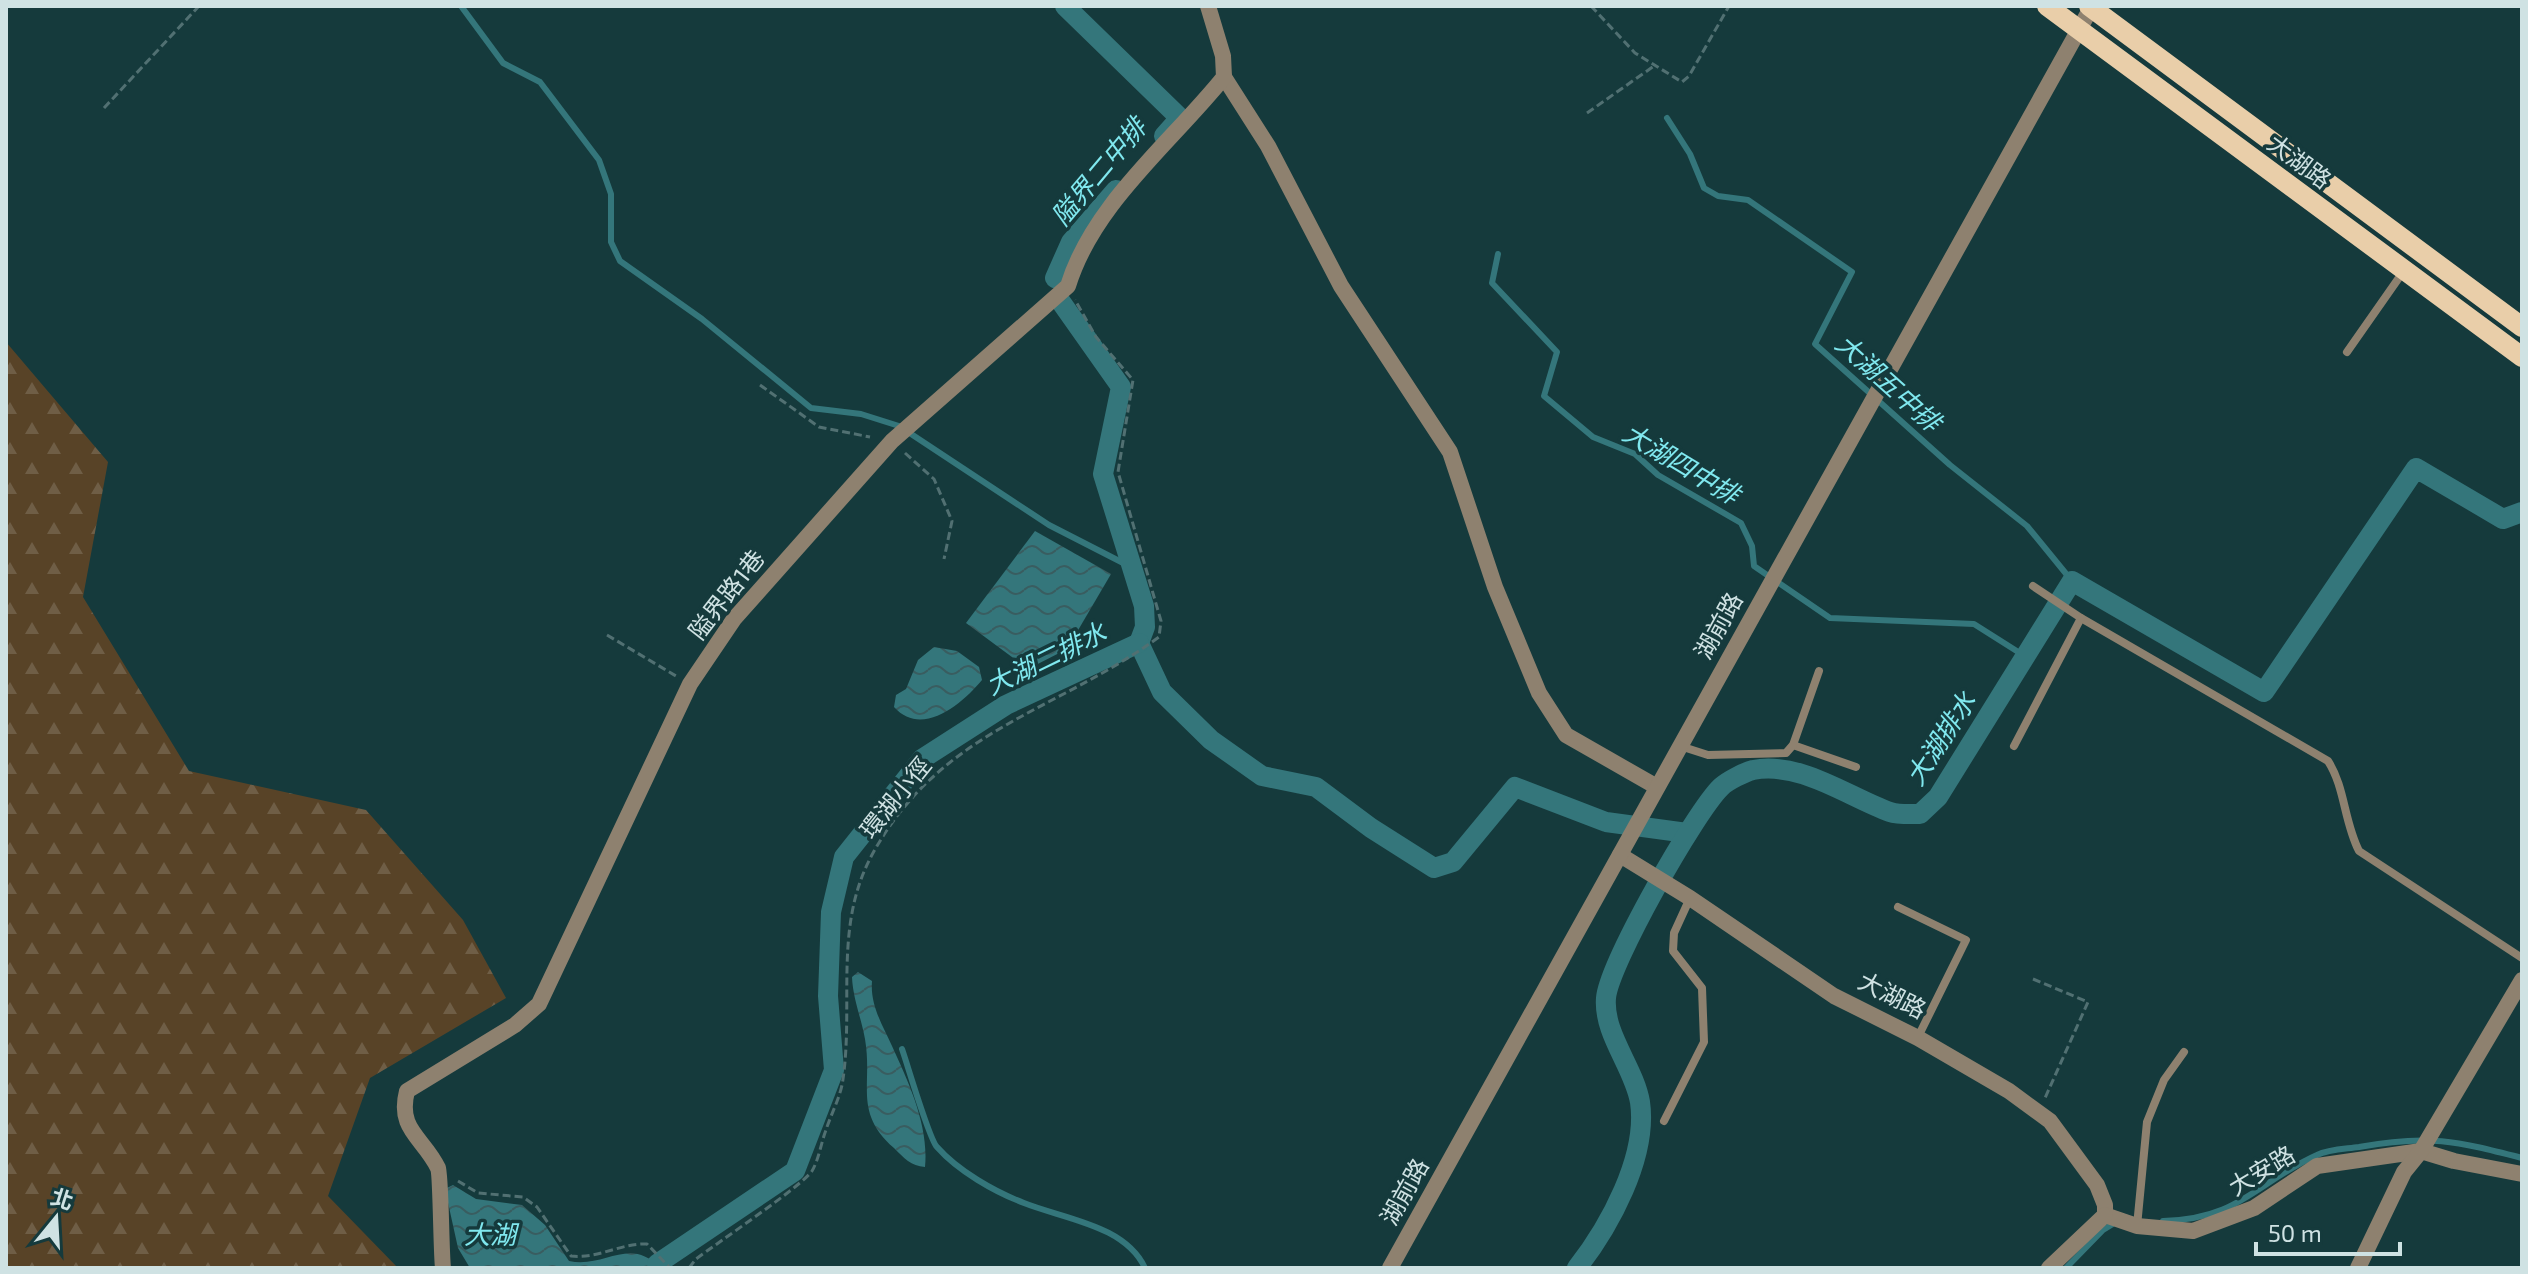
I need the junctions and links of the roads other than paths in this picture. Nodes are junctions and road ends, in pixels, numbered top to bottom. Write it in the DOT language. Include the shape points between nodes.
graph roads {
  1 [pos="1208,6"];
  2 [pos="2047,6"];
  3 [pos="2090,7"];
  4 [pos="2079,30"];
  5 [pos="1224,77"];
  6 [pos="2403,271"];
  7 [pos="2522,327"];
  8 [pos="2347,352"];
  9 [pos="2522,357"];
  10 [pos="2033,586"];
  11 [pos="2081,618"];
  12 [pos="1819,671"];
  13 [pos="1793,745"];
  14 [pos="1679,746"];
  15 [pos="2014,746"];
  16 [pos="1856,767"];
  17 [pos="1657,787"];
  18 [pos="1620,855"];
  19 [pos="1690,898"];
  20 [pos="1898,907"];
  21 [pos="2522,958"];
  22 [pos="2522,980"];
  23 [pos="1918,1038"];
  24 [pos="2184,1052"];
  25 [pos="1664,1121"];
  26 [pos="2421,1151"];
  27 [pos="2522,1174"];
  28 [pos="2105,1215"];
  29 [pos="2137,1226"];
  30 [pos="443,1268"];
  31 [pos="1390,1268"];
  32 [pos="2049,1268"];
  33 [pos="2358,1268"];
  1 -- 5 [label="street"];
  2 -- 4 [label="main road, 大湖路"];
  3 -- 4 [label="street, 湖前路"];
  3 -- 7 [label="main road, 大湖路"];
  4 -- 6 [label="main road, 大湖路"];
  4 -- 14 [label="street, 湖前路"];
  5 -- 17 [label="street" via="1268,146 1341,286 1450,452 1495,587 1539,693 1566,735"];
  5 -- 30 [label="street, 隘界路1巷" via="1124,190 1077,258 1068,286 924,411 854,480 734,619 690,684 539,1004 515,1025 407,1091 402,1109 440,1170"];
  6 -- 8 [label="lane"];
  6 -- 9 [label="main road, 大湖路"];
  10 -- 11 [label="lane"];
  11 -- 15 [label="lane"];
  11 -- 21 [label="lane" via="2328,761 2337,774 2347,828 2359,851"];
  12 -- 13 [label="lane"];
  13 -- 14 [label="lane" via="1786,753 1708,755"];
  13 -- 16 [label="lane"];
  14 -- 17 [label="street, 湖前路"];
  17 -- 18 [label="street, 湖前路"];
  18 -- 19 [label="street, 大湖路"];
  18 -- 31 [label="street, 湖前路"];
  19 -- 23 [label="street, 大湖路" via="1834,996"];
  19 -- 25 [label="lane" via="1674,933 1673,951 1702,988 1704,1042"];
  20 -- 23 [label="lane" via="1966,940"];
  22 -- 26 [label="street"];
  23 -- 28 [label="street, 大湖路" via="2050,1121 2097,1185"];
  24 -- 29 [label="lane" via="2164,1080 2147,1122"];
  26 -- 27 [label="street, 大安路"];
  26 -- 29 [label="street, 大安路" via="2317,1166 2254,1208 2193,1231"];
  26 -- 33 [label="street" via="2404,1172"];
  28 -- 29 [label="street, 大安路"];
  28 -- 32 [label="street"];
}
